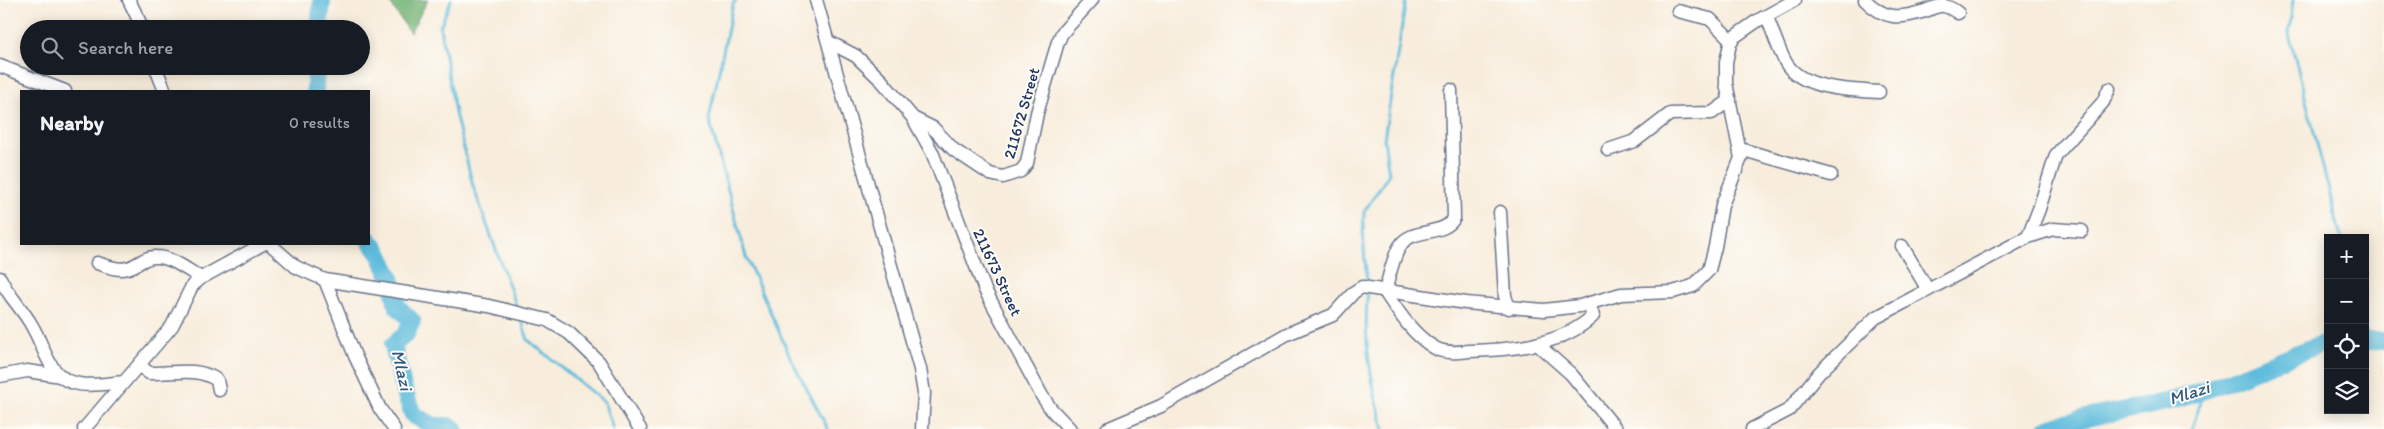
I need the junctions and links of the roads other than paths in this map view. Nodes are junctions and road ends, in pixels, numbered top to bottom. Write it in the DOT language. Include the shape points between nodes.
graph roads {
  1 [pos="129,0"];
  2 [pos="816,0"];
  3 [pos="1092,0"];
  4 [pos="1795,0"];
  5 [pos="1865,0"];
  6 [pos="1678,11"];
  7 [pos="1958,13"];
  8 [pos="1767,17"];
  9 [pos="139,20"];
  10 [pos="829,42"];
  11 [pos="1732,42"];
  12 [pos="0,66"];
  13 [pos="20,74"];
  14 [pos="23,75"];
  15 [pos="159,75"];
  16 [pos="2109,89"];
  17 [pos="62,90"];
  18 [pos="165,90"];
  19 [pos="1451,90"];
  20 [pos="1879,92"];
  21 [pos="1730,100"];
  22 [pos="911,115"];
  23 [pos="1740,149"];
  24 [pos="1608,150"];
  25 [pos="1831,175"];
  26 [pos="1500,212"];
  27 [pos="2082,231"];
  28 [pos="2028,237"];
  29 [pos="261,245"];
  30 [pos="271,245"];
  31 [pos="1902,246"];
  32 [pos="97,263"];
  33 [pos="0,278"];
  34 [pos="201,278"];
  35 [pos="325,280"];
  36 [pos="1928,290"];
  37 [pos="1385,292"];
  38 [pos="1589,304"];
  39 [pos="1509,308"];
  40 [pos="1538,344"];
  41 [pos="140,365"];
  42 [pos="0,376"];
  43 [pos="61,376"];
  44 [pos="124,382"];
  45 [pos="219,390"];
  46 [pos="84,429"];
  47 [pos="394,429"];
  48 [pos="640,429"];
  49 [pos="922,429"];
  50 [pos="1070,429"];
  51 [pos="1108,429"];
  52 [pos="1616,429"];
  53 [pos="1752,429"];
  1 -- 9 [label="street"];
  2 -- 10 [label="street"];
  3 -- 22 [label="street, 211672 Street" via="1062,33 1058,42 1036,113 1027,162 1021,171 1004,178 990,174 954,150 933,128"];
  4 -- 8 [label="street"];
  5 -- 7 [label="street" via="1889,16 1915,14 1945,6"];
  6 -- 11 [label="street" via="1710,19"];
  8 -- 11 [label="street" via="1741,32"];
  8 -- 20 [label="street" via="1793,72 1835,89"];
  10 -- 22 [label="street" via="856,56"];
  10 -- 49 [label="street" via="856,149 920,369 924,393"];
  11 -- 21 [label="street" via="1726,62"];
  12 -- 13 [label="street"];
  14 -- 17 [label="street"];
  15 -- 18 [label="street"];
  16 -- 28 [label="street" via="2103,102 2056,155"];
  19 -- 37 [label="street" via="1454,218 1448,225 1404,241"];
  21 -- 23 [label="street"];
  21 -- 24 [label="street" via="1712,113 1670,114 1635,141"];
  22 -- 50 [label="street, 211673 Street" via="932,152 985,290 1042,396"];
  23 -- 25 [label="street"];
  23 -- 38 [label="street" via="1739,166 1722,205 1712,262 1700,280 1683,290 1621,294"];
  26 -- 39 [label="street" via="1505,296"];
  27 -- 28 [label="street" via="2053,230"];
  28 -- 36 [label="street"];
  29 -- 34 [label="street"];
  30 -- 35 [label="street" via="296,266"];
  31 -- 36 [label="street"];
  32 -- 34 [label="street" via="126,269 146,258 158,257 172,260"];
  33 -- 43 [label="street" via="31,324 53,369"];
  34 -- 41 [label="street" via="192,286 172,326"];
  35 -- 47 [label="street" via="354,356 380,409"];
  35 -- 48 [label="street" via="489,306 547,320 569,333 599,362"];
  36 -- 53 [label="street" via="1868,323 1819,373 1789,410"];
  37 -- 39 [label="street"];
  37 -- 40 [label="street" via="1415,333 1441,351 1498,351"];
  37 -- 51 [label="street" via="1362,287 1333,315 1287,334 1161,406"];
  38 -- 39 [label="street" via="1544,310"];
  38 -- 40 [label="street" via="1594,314 1590,319"];
  40 -- 52 [label="street" via="1571,374"];
  41 -- 44 [label="street"];
  41 -- 45 [label="street" via="149,373 187,370 213,377"];
  42 -- 43 [label="street" via="27,370"];
  43 -- 44 [label="street" via="81,385"];
  44 -- 46 [label="street"];
}
